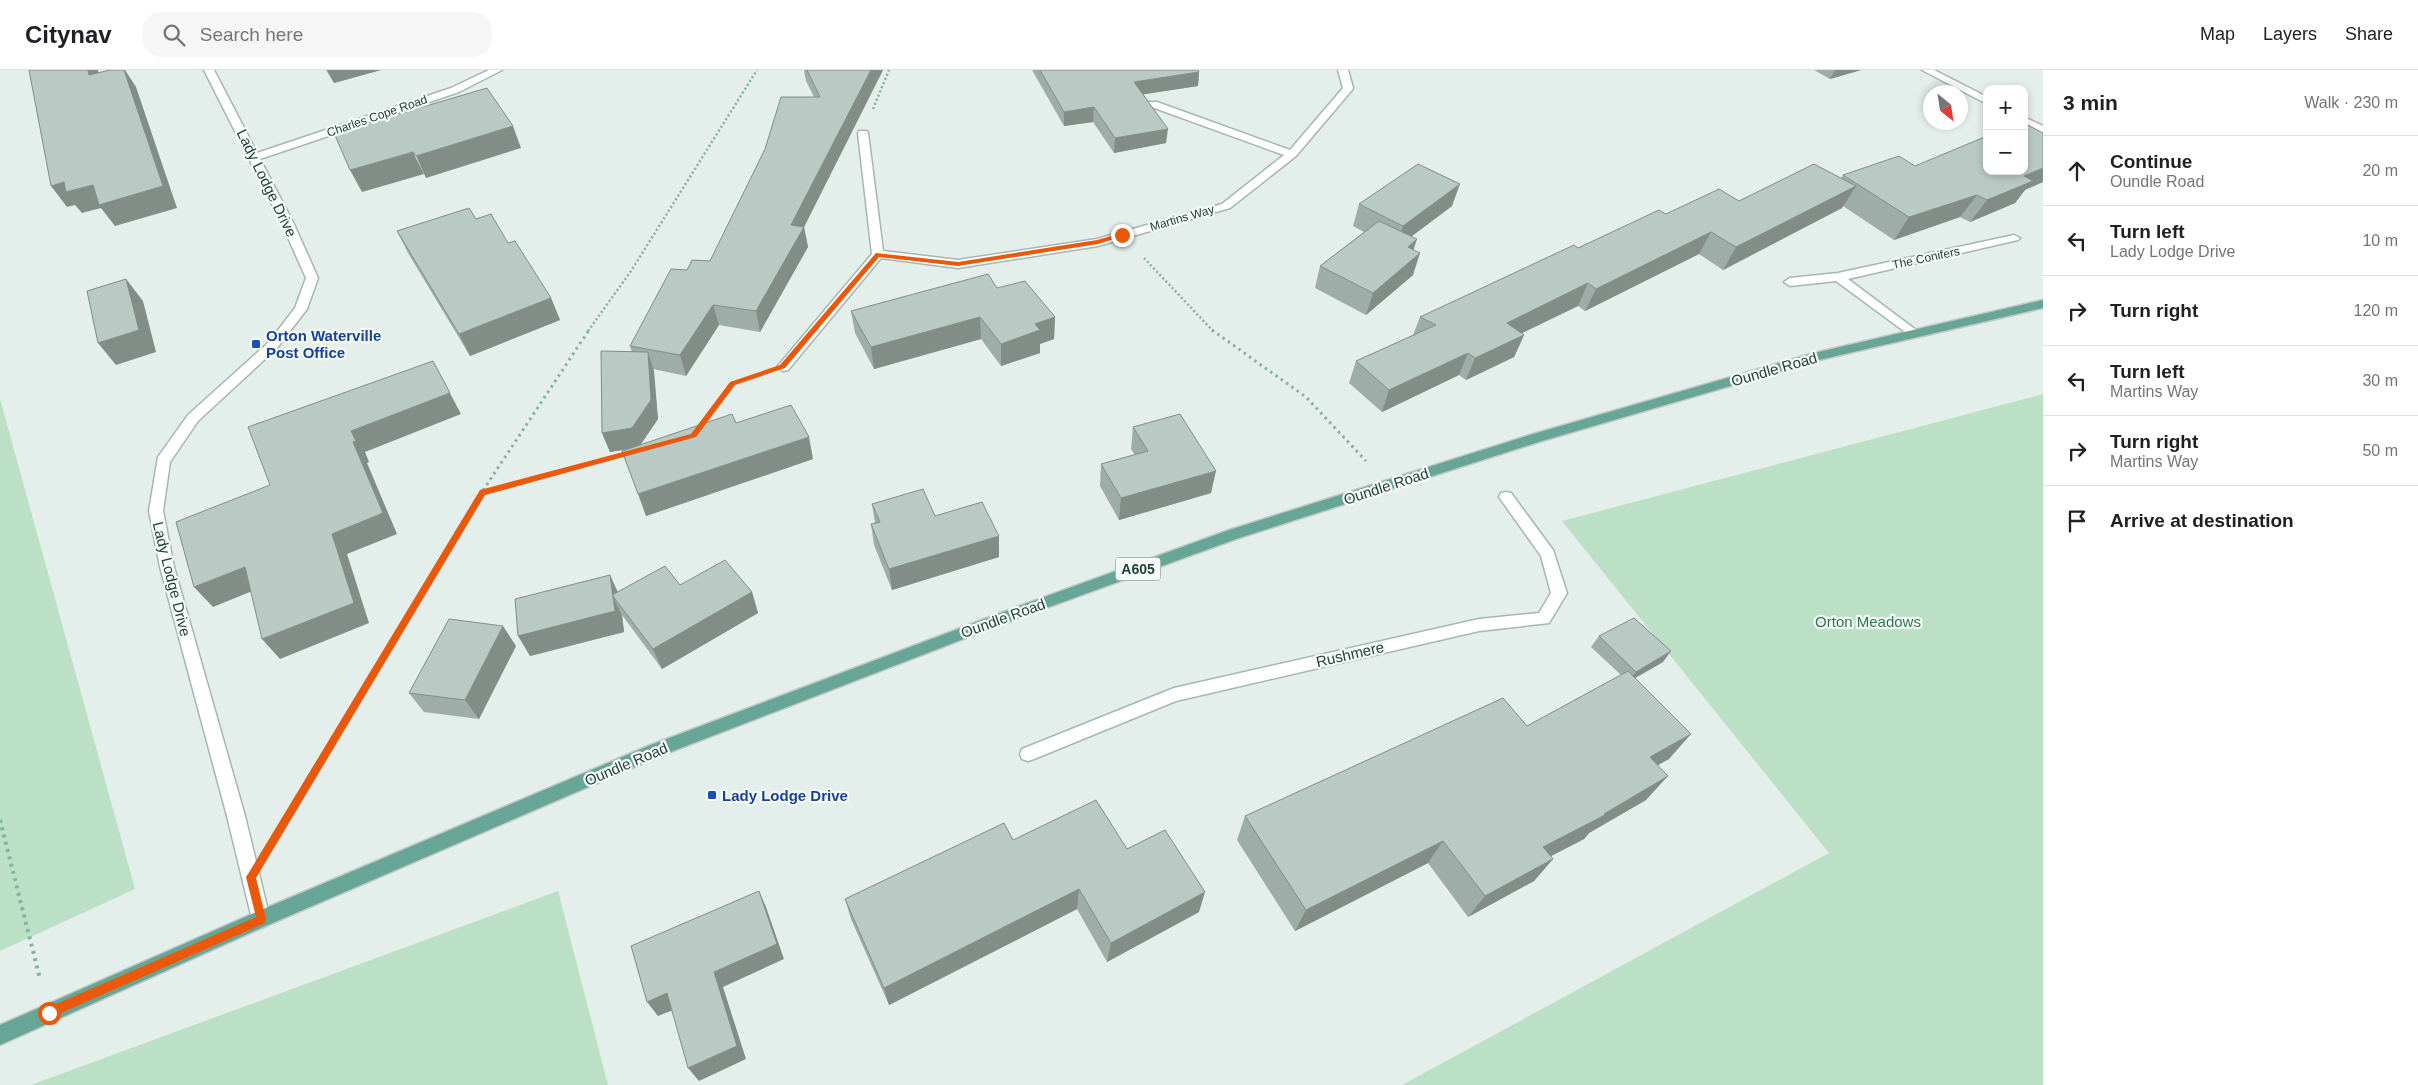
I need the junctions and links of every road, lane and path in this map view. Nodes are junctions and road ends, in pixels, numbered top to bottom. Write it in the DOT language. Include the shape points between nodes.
graph roads {
  1 [pos="209,70"];
  2 [pos="497,70"];
  3 [pos="757,70"];
  4 [pos="889,70"];
  5 [pos="1343,70"];
  6 [pos="1927,70"];
  7 [pos="1983,99"];
  8 [pos="1154,104"];
  9 [pos="2028,122"];
  10 [pos="2043,130"];
  11 [pos="863,133"];
  12 [pos="1292,154"];
  13 [pos="255,157"];
  14 [pos="1122,235"];
  15 [pos="2014,238"];
  16 [pos="878,254"];
  17 [pos="1838,277"];
  18 [pos="1790,282"];
  19 [pos="2043,304"];
  20 [pos="1912,333"];
  21 [pos="783,367"];
  22 [pos="699,428"];
  23 [pos="636,451"];
  24 [pos="1389,485"];
  25 [pos="482,492"];
  26 [pos="1506,497"];
  27 [pos="1028,754"];
  28 [pos="0,820"];
  29 [pos="251,877"];
  30 [pos="261,919"];
  31 [pos="49,1013"];
  32 [pos="0,1035"];
  1 -- 13 [label="street, Lady Lodge Drive"];
  2 -- 13 [label="street, Charles Cope Road" via="455,90"];
  3 -- 25 [label="path" via="631,271"];
  4 -- 11 [label="path"];
  5 -- 12 [label="street, Martins Way" via="1348,88"];
  6 -- 7 [label="street"];
  8 -- 12 [label="street"];
  9 -- 10 [label="street"];
  11 -- 16 [label="street"];
  12 -- 14 [label="street, Martins Way" via="1226,206"];
  13 -- 29 [label="street, Lady Lodge Drive" via="312,278 302,309 273,344 193,418 162,461 156,511 167,567"];
  14 -- 16 [label="street, Martins Way" via="1098,242 958,264"];
  14 -- 24 [label="path" via="1214,332 1306,397"];
  15 -- 17 [label="street, The Conifers"];
  16 -- 21 [label="street"];
  17 -- 18 [label="street, The Conifers"];
  17 -- 20 [label="street"];
  19 -- 20 [label="main road, Oundle Road / A605"];
  20 -- 24 [label="main road, Oundle Road / A605" via="1818,356 1538,436"];
  21 -- 22 [label="path" via="732,384"];
  23 -- 25 [label="path"];
  24 -- 30 [label="main road, Oundle Road / A605" via="1234,534 1000,619 654,752"];
  25 -- 29 [label="path"];
  26 -- 27 [label="street, Rushmere" via="1548,554 1559,593 1544,619 1479,625 1174,695"];
  28 -- 31 [label="path"];
  29 -- 30 [label="street, Lady Lodge Drive"];
  30 -- 31 [label="main road, Oundle Road / A605"];
  31 -- 32 [label="main road, Oundle Road / A605"];
}
